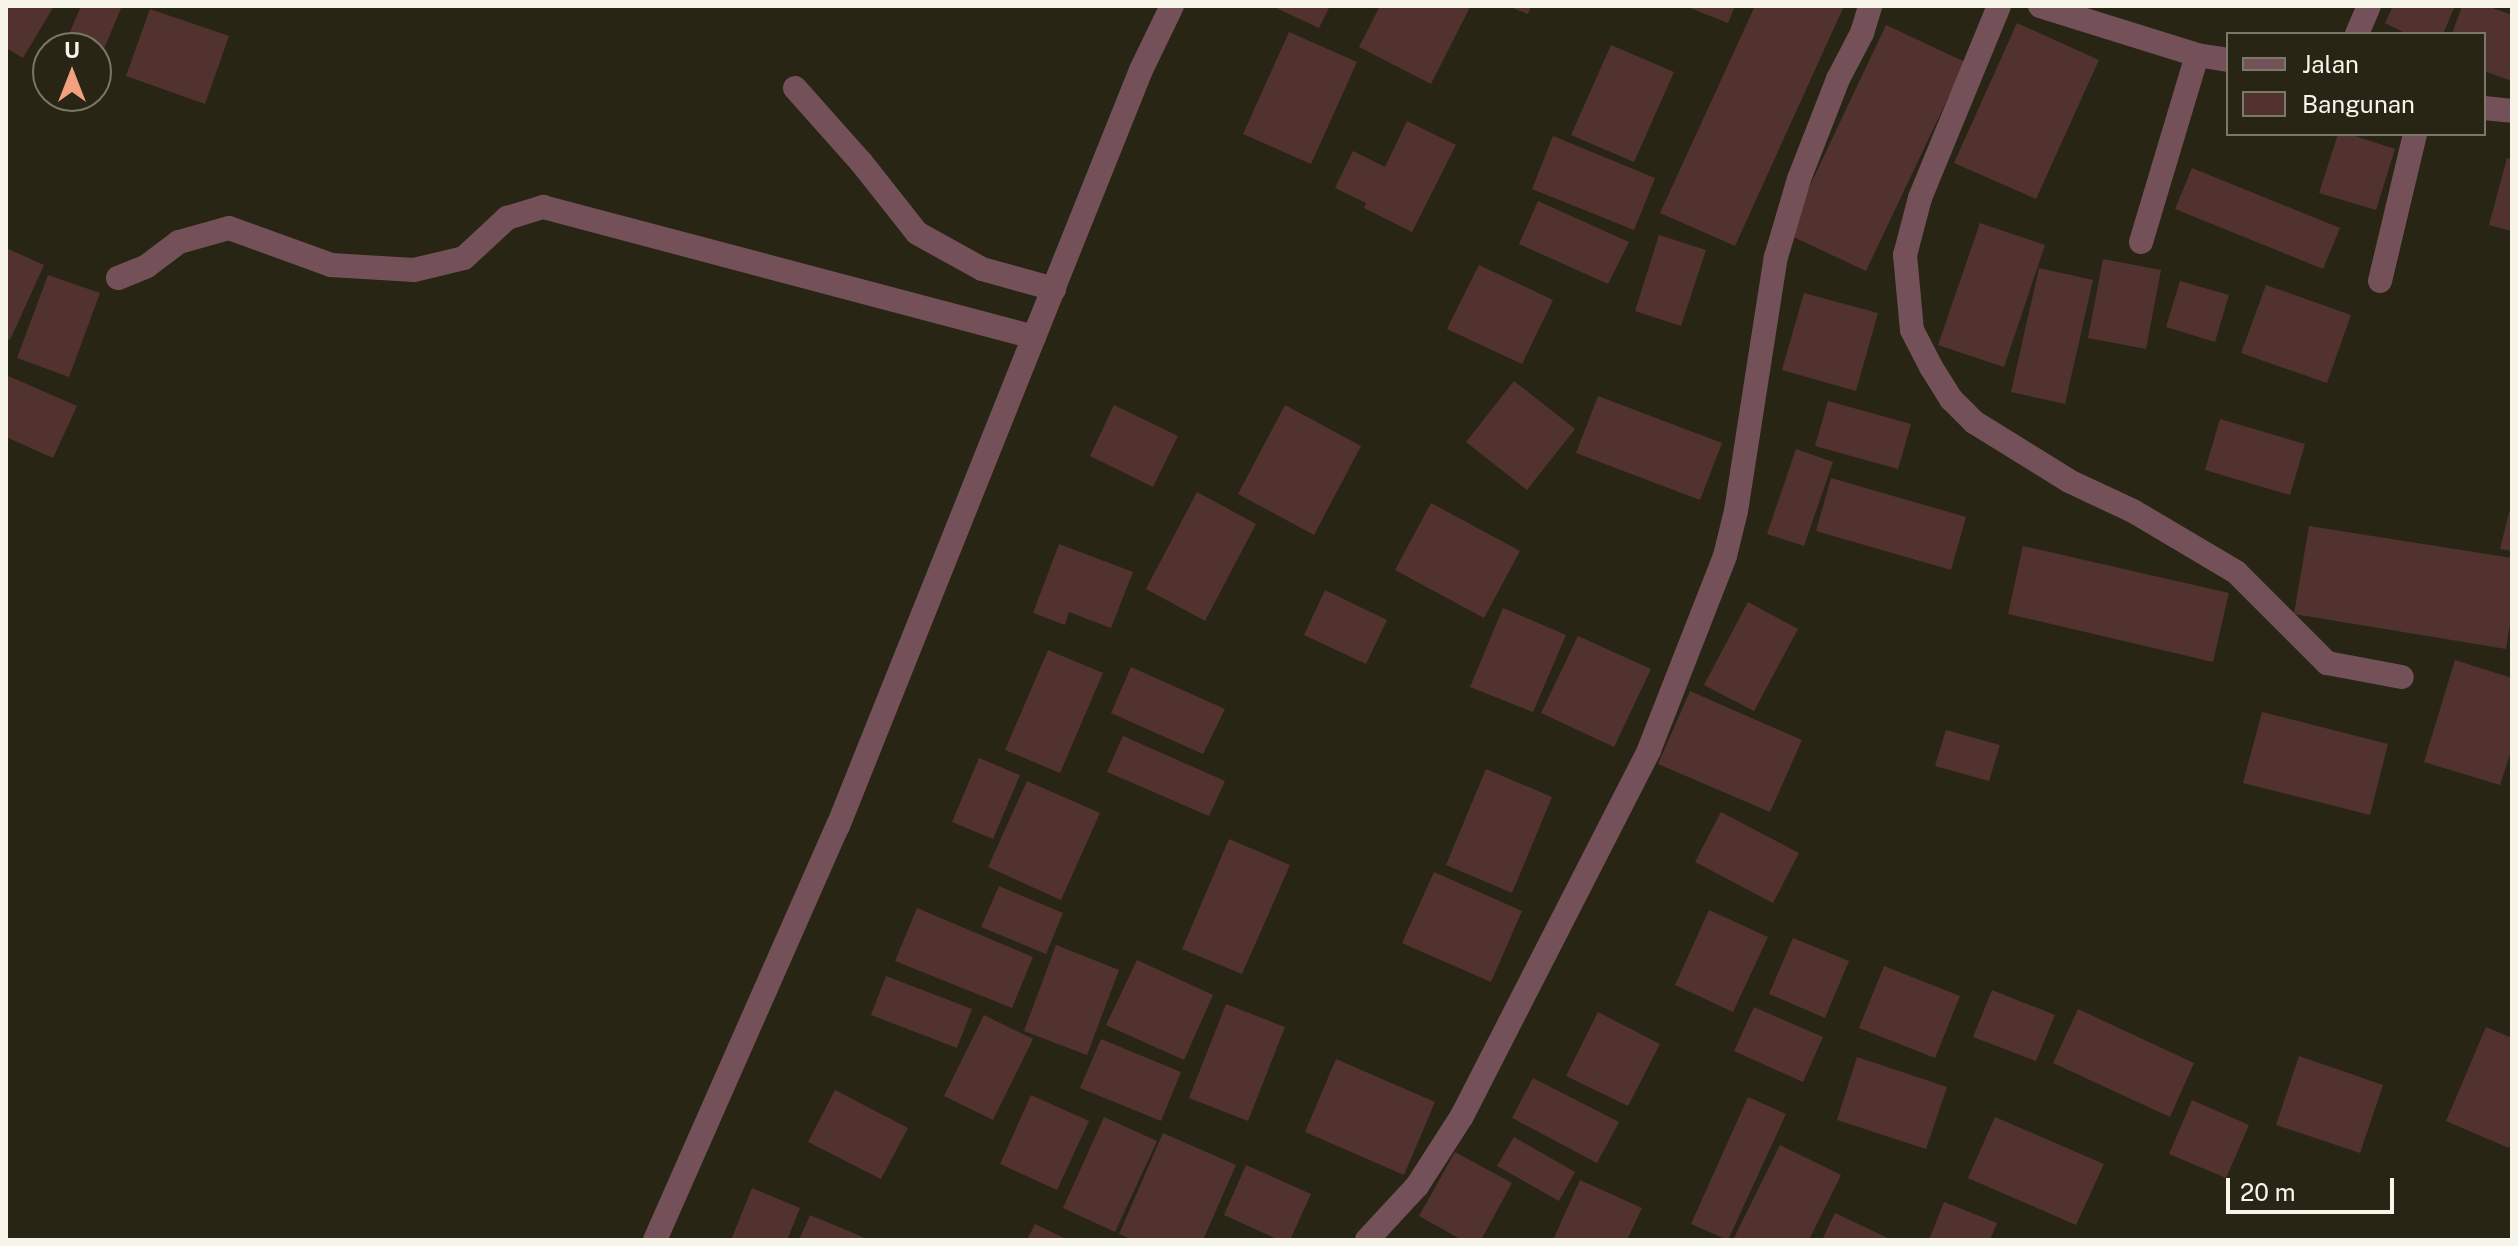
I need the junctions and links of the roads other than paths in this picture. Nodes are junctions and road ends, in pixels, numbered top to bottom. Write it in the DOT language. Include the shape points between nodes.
graph roads {
  1 [pos="1172,6"];
  2 [pos="1870,6"];
  3 [pos="1999,6"];
  4 [pos="2040,6"];
  5 [pos="2369,6"];
  6 [pos="2358,32"];
  7 [pos="2197,55"];
  8 [pos="2226,60"];
  9 [pos="795,88"];
  10 [pos="2486,108"];
  11 [pos="2512,111"];
  12 [pos="2415,136"];
  13 [pos="2141,242"];
  14 [pos="118,278"];
  15 [pos="2380,281"];
  16 [pos="1054,289"];
  17 [pos="1034,337"];
  18 [pos="2402,677"];
  19 [pos="655,1240"];
  20 [pos="1367,1240"];
  1 -- 16 [label="street"];
  2 -- 20 [label="street" via="1799,179 1776,257 1725,556 1649,750 1462,1116 1417,1186"];
  3 -- 18 [label="street" via="1920,198 1905,255 1912,330 1931,367 1974,422 2069,481 2133,511 2236,572 2327,663"];
  4 -- 7 [label="street"];
  5 -- 6 [label="street"];
  7 -- 8 [label="street"];
  7 -- 13 [label="street"];
  9 -- 16 [label="street" via="917,233 982,269"];
  10 -- 11 [label="street"];
  12 -- 15 [label="street"];
  14 -- 17 [label="street" via="147,266 179,242 229,228 331,265 414,270 464,258 507,218 543,207"];
  16 -- 17 [label="street"];
  17 -- 19 [label="street" via="838,826"];
}
